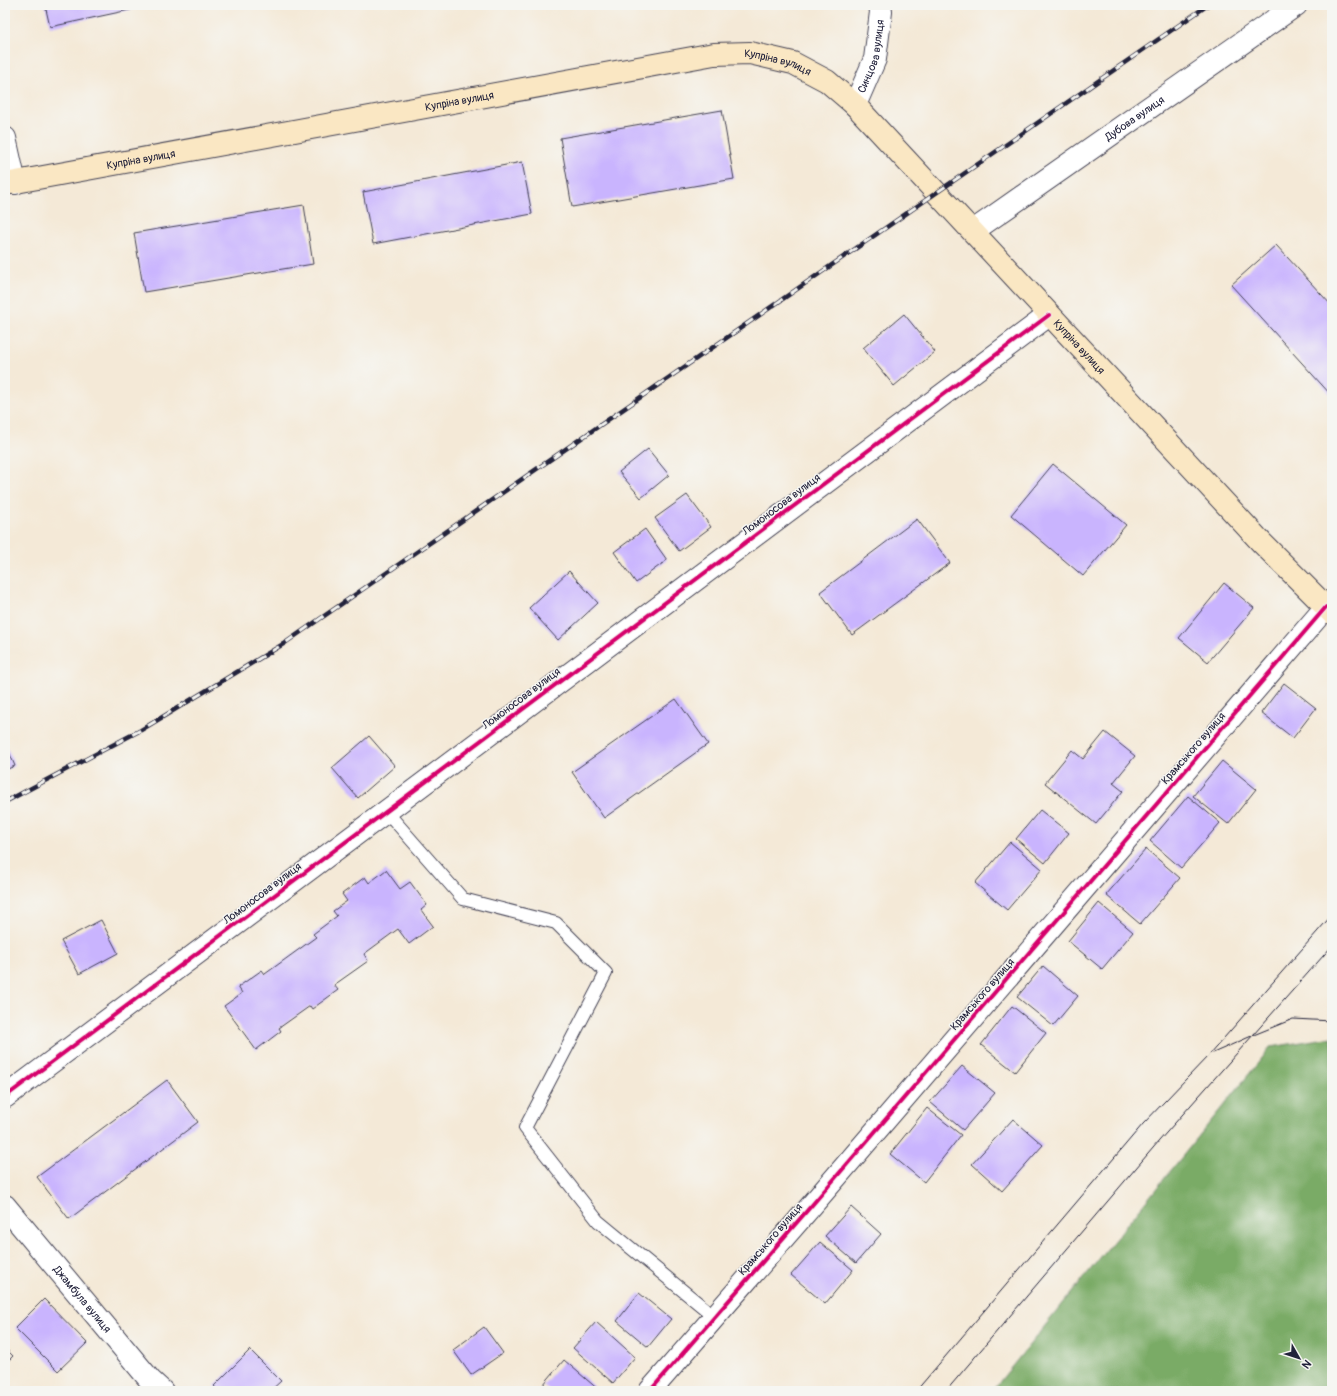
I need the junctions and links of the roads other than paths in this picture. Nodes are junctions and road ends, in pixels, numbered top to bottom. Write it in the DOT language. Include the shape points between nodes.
graph roads {
  1 [pos="880,5"];
  2 [pos="1296,5"];
  3 [pos="855,105"];
  4 [pos="5,138"];
  5 [pos="10,183"];
  6 [pos="972,231"];
  7 [pos="1049,315"];
  8 [pos="1329,610"];
  9 [pos="386,811"];
  10 [pos="5,1097"];
  11 [pos="5,1206"];
  12 [pos="715,1317"];
  13 [pos="162,1391"];
  14 [pos="650,1391"];
  1 -- 3 [label="street, Синцова вулиця" via="875,59"];
  2 -- 6 [label="street, Дубова вулиця"];
  3 -- 5 [label="main road, Купріна вулиця" via="827,81 793,63 750,53 714,54"];
  3 -- 6 [label="main road, Купріна вулиця"];
  4 -- 5 [label="street"];
  6 -- 7 [label="main road, Купріна вулиця"];
  7 -- 8 [label="main road, Купріна вулиця" via="1262,543"];
  7 -- 9 [label="street, Ломоносова вулиця"];
  8 -- 12 [label="street, Крамського вулиця"];
  9 -- 10 [label="street, Ломоносова вулиця"];
  9 -- 12 [label="lane" via="463,899 556,923 606,973 525,1128 598,1221"];
  11 -- 13 [label="street, Джамбула вулиця" via="150,1380"];
  12 -- 14 [label="street, Крамського вулиця"];
}
